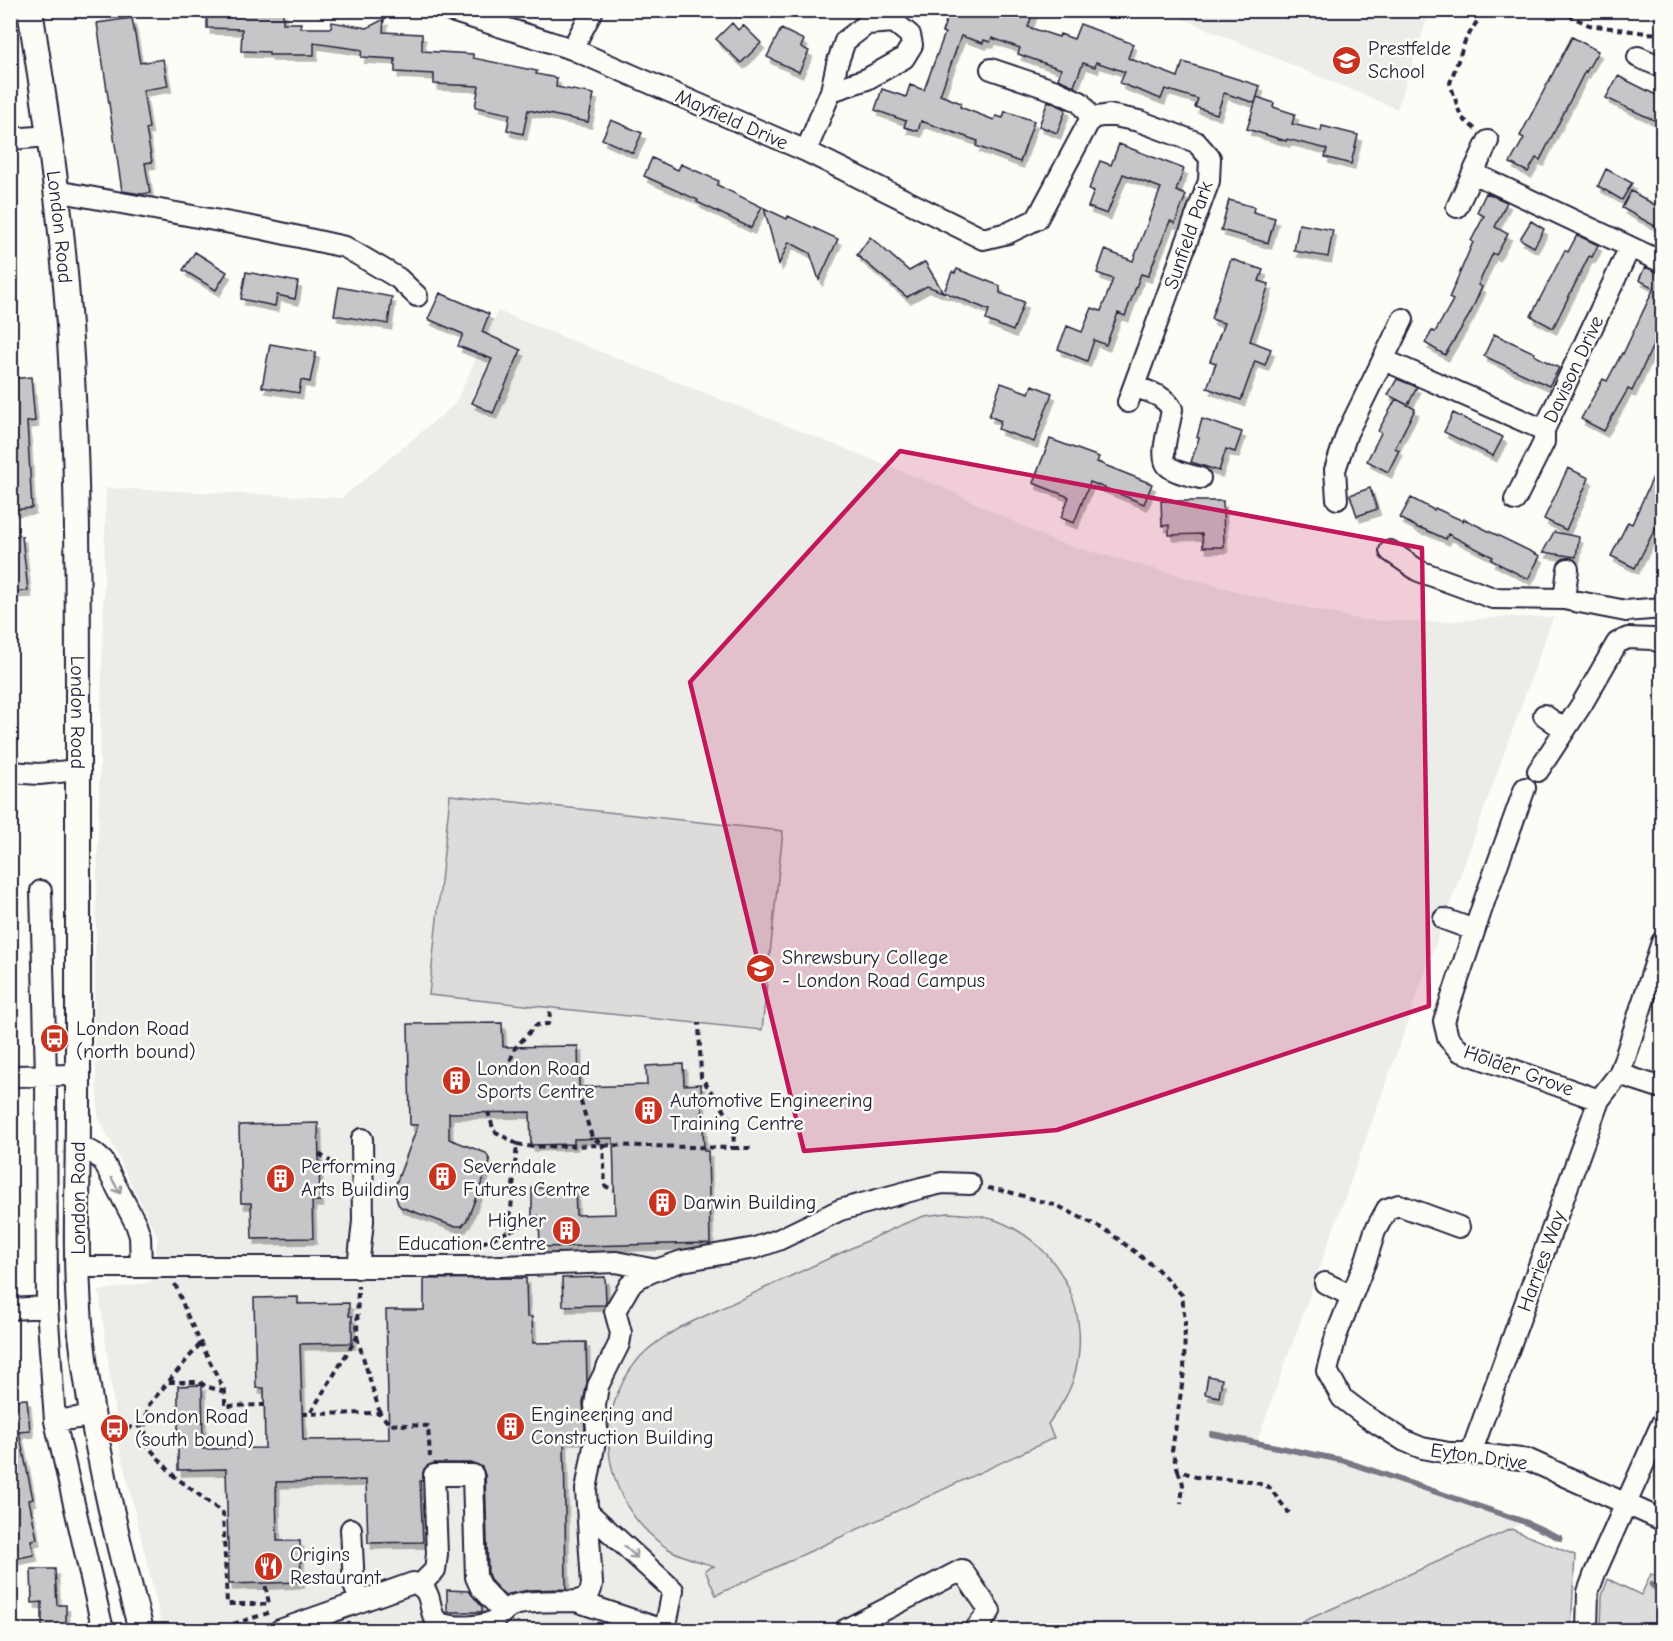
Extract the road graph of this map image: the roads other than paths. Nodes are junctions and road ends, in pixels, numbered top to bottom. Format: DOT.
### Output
graph roads {
  1 [pos="30,10"];
  2 [pos="448,10"];
  3 [pos="593,10"];
  4 [pos="572,49"];
  5 [pos="1638,57"];
  6 [pos="1662,68"];
  7 [pos="991,69"];
  8 [pos="831,91"];
  9 [pos="1090,118"];
  10 [pos="50,136"];
  11 [pos="10,139"];
  12 [pos="1488,141"];
  13 [pos="806,151"];
  14 [pos="1473,173"];
  15 [pos="56,191"];
  16 [pos="1457,207"];
  17 [pos="1630,247"];
  18 [pos="1662,262"];
  19 [pos="417,296"];
  20 [pos="1403,319"];
  21 [pos="1384,360"];
  22 [pos="1544,430"];
  23 [pos="1200,478"];
  24 [pos="1337,499"];
  25 [pos="1515,500"];
  26 [pos="1390,551"];
  27 [pos="1568,569"];
  28 [pos="1564,599"];
  29 [pos="1662,608"];
  30 [pos="1662,643"];
  31 [pos="1544,715"];
  32 [pos="1565,730"];
  33 [pos="78,771"];
  34 [pos="1538,771"];
  35 [pos="10,772"];
  36 [pos="1525,788"];
  37 [pos="41,891"];
  38 [pos="1444,919"];
  39 [pos="1474,930"];
  40 [pos="1662,942"];
  41 [pos="1619,1074"];
  42 [pos="46,1075"];
  43 [pos="77,1075"];
  44 [pos="10,1076"];
  45 [pos="1662,1088"];
  46 [pos="1599,1100"];
  47 [pos="362,1139"];
  48 [pos="77,1146"];
  49 [pos="970,1184"];
  50 [pos="1459,1227"];
  51 [pos="78,1267"];
  52 [pos="141,1267"];
  53 [pos="358,1268"];
  54 [pos="656,1270"];
  55 [pos="1325,1283"];
  56 [pos="1352,1296"];
  57 [pos="47,1307"];
  58 [pos="10,1309"];
  59 [pos="55,1420"];
  60 [pos="1662,1423"];
  61 [pos="93,1424"];
  62 [pos="1471,1453"];
  63 [pos="1625,1504"];
  64 [pos="588,1512"];
  65 [pos="1662,1520"];
  66 [pos="351,1529"];
  67 [pos="420,1585"];
  68 [pos="360,1601"];
  69 [pos="576,1601"];
  70 [pos="503,1611"];
  71 [pos="103,1630"];
  72 [pos="141,1630"];
  73 [pos="280,1630"];
  74 [pos="664,1630"];
  75 [pos="845,1630"];
  76 [pos="975,1630"];
  77 [pos="1587,1630"];
  1 -- 10 [label="main road, London Road"];
  2 -- 4 [label="street, Mayfield Drive"];
  3 -- 4 [label="street"];
  4 -- 13 [label="street, Mayfield Drive"];
  5 -- 6 [label="street"];
  7 -- 9 [label="street"];
  8 -- 13 [label="street"];
  9 -- 13 [label="street, Mayfield Drive"];
  9 -- 23 [label="street, Sunfield Park"];
  10 -- 11 [label="street"];
  10 -- 15 [label="main road, London Road"];
  12 -- 14 [label="street"];
  14 -- 16 [label="street"];
  14 -- 17 [label="street"];
  15 -- 19 [label="street"];
  15 -- 33 [label="main road, London Road"];
  17 -- 18 [label="street"];
  17 -- 22 [label="street, Davison Drive"];
  20 -- 21 [label="street"];
  21 -- 22 [label="street, Davison Drive"];
  21 -- 24 [label="street"];
  22 -- 25 [label="street"];
  26 -- 28 [label="street"];
  27 -- 28 [label="street"];
  28 -- 29 [label="street"];
  30 -- 32 [label="street"];
  31 -- 32 [label="street"];
  32 -- 34 [label="street"];
  33 -- 35 [label="street"];
  33 -- 43 [label="main road, London Road"];
  36 -- 39 [label="street, Holder Grove"];
  37 -- 42 [label="street, London Road"];
  38 -- 39 [label="street"];
  39 -- 46 [label="street, Holder Grove"];
  40 -- 41 [label="street, Harries Way"];
  41 -- 45 [label="street"];
  41 -- 46 [label="street, Harries Way"];
  42 -- 43 [label="street"];
  42 -- 44 [label="street"];
  42 -- 57 [label="street, London Road"];
  43 -- 48 [label="main road, London Road"];
  46 -- 62 [label="street, Harries Way"];
  47 -- 53 [label="street"];
  48 -- 51 [label="main road, London Road"];
  48 -- 52 [label="street, one-way"];
  49 -- 54 [label="street"];
  50 -- 56 [label="street, Eyton Drive"];
  51 -- 52 [label="street"];
  51 -- 61 [label="main road, London Road"];
  52 -- 53 [label="street"];
  53 -- 54 [label="street"];
  54 -- 64 [label="street"];
  55 -- 56 [label="street"];
  56 -- 62 [label="street, Eyton Drive"];
  57 -- 58 [label="street"];
  57 -- 59 [label="street, London Road"];
  59 -- 61 [label="street"];
  59 -- 71 [label="street, London Road"];
  60 -- 63 [label="street"];
  61 -- 72 [label="main road, London Road"];
  62 -- 63 [label="street, Eyton Drive"];
  63 -- 65 [label="street, Eyton Drive"];
  63 -- 77 [label="street"];
  64 -- 69 [label="street"];
  64 -- 74 [label="street, one-way"];
  66 -- 68 [label="street"];
  67 -- 68 [label="street"];
  67 -- 70 [label="street"];
  67 -- 70 [label="street"];
  68 -- 73 [label="street"];
  69 -- 70 [label="street"];
  69 -- 74 [label="street"];
  75 -- 76 [label="street"];
}
